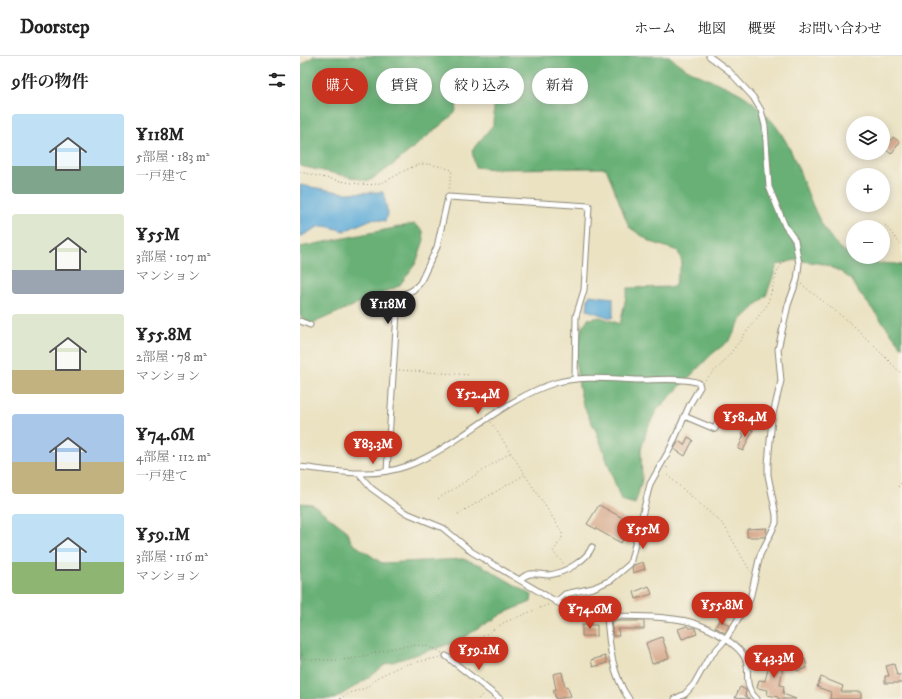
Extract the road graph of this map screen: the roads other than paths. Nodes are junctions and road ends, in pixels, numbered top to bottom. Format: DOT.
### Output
graph roads {
  1 [pos="710,56"];
  2 [pos="300,321"];
  3 [pos="310,325"];
  4 [pos="575,379"];
  5 [pos="684,416"];
  6 [pos="727,418"];
  7 [pos="300,467"];
  8 [pos="387,472"];
  9 [pos="359,474"];
  10 [pos="592,547"];
  11 [pos="520,580"];
  12 [pos="556,602"];
  13 [pos="607,616"];
  14 [pos="726,639"];
  15 [pos="446,656"];
  16 [pos="500,699"];
  17 [pos="629,699"];
  18 [pos="675,699"];
  19 [pos="757,699"];
  1 -- 14 [label="street"];
  2 -- 3 [label="street"];
  4 -- 5 [label="street"];
  4 -- 8 [label="street"];
  4 -- 8 [label="street"];
  5 -- 6 [label="street"];
  5 -- 12 [label="street"];
  7 -- 9 [label="street"];
  8 -- 9 [label="street"];
  9 -- 11 [label="street"];
  10 -- 11 [label="street"];
  11 -- 12 [label="street"];
  12 -- 13 [label="street"];
  13 -- 14 [label="street"];
  13 -- 17 [label="street"];
  14 -- 18 [label="street"];
  14 -- 19 [label="street"];
  15 -- 16 [label="street"];
}
